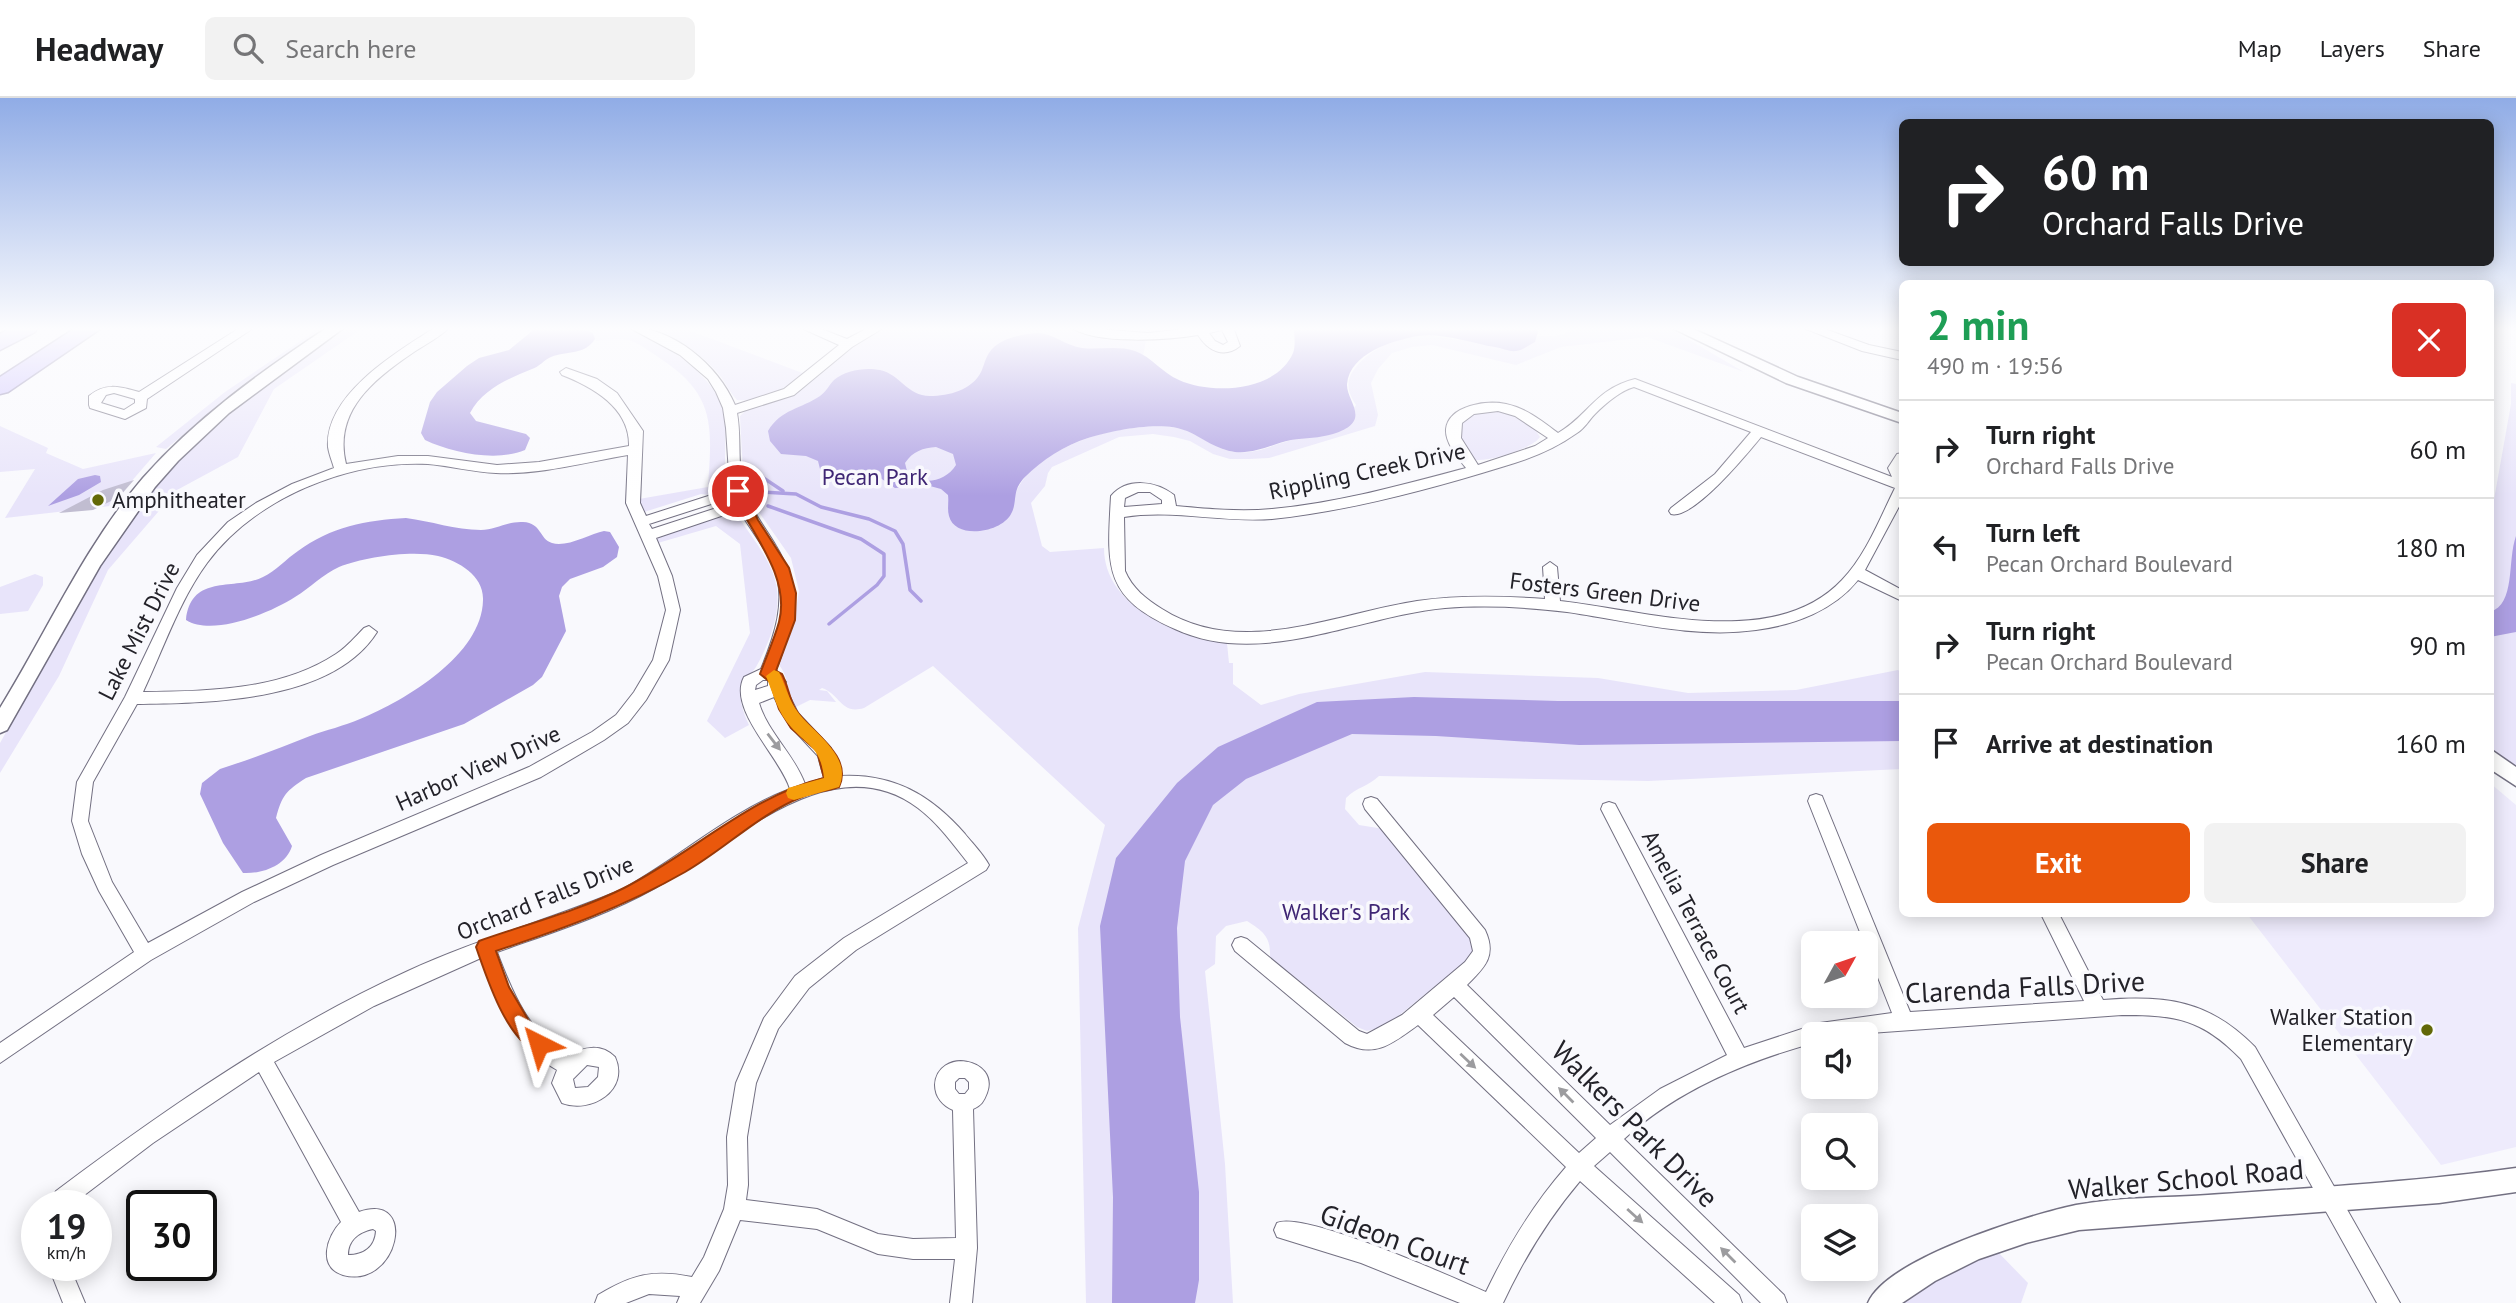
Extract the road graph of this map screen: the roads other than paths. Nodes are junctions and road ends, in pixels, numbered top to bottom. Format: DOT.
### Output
graph roads {
  1 [pos="161,383"];
  2 [pos="260,383"];
  3 [pos="365,383"];
  4 [pos="594,383"];
  5 [pos="717,383"];
  6 [pos="800,383"];
  7 [pos="1634,383"];
  8 [pos="1636,383"];
  9 [pos="1801,383"];
  10 [pos="141,397"];
  11 [pos="731,411"];
  12 [pos="1899,417"];
  13 [pos="1759,431"];
  14 [pos="1558,439"];
  15 [pos="636,449"];
  16 [pos="1899,462"];
  17 [pos="341,470"];
  18 [pos="1475,471"];
  19 [pos="1899,478"];
  20 [pos="1899,485"];
  21 [pos="1899,492"];
  22 [pos="740,497"];
  23 [pos="1170,508"];
  24 [pos="1676,511"];
  25 [pos="1117,513"];
  26 [pos="644,529"];
  27 [pos="1550,567"];
  28 [pos="1856,572"];
  29 [pos="1899,594"];
  30 [pos="1553,606"];
  31 [pos="369,632"];
  32 [pos="772,680"];
  33 [pos="132,698"];
  34 [pos="0,725"];
  35 [pos="2494,760"];
  36 [pos="2516,778"];
  37 [pos="833,782"];
  38 [pos="799,791"];
  39 [pos="1816,802"];
  40 [pos="1371,804"];
  41 [pos="1609,809"];
  42 [pos="2052,917"];
  43 [pos="1241,945"];
  44 [pos="486,947"];
  45 [pos="145,954"];
  46 [pos="1454,984"];
  47 [pos="2098,1009"];
  48 [pos="1419,1014"];
  49 [pos="1905,1021"];
  50 [pos="0,1054"];
  51 [pos="1739,1058"];
  52 [pos="262,1059"];
  53 [pos="569,1067"];
  54 [pos="963,1103"];
  55 [pos="1610,1138"];
  56 [pos="1579,1166"];
  57 [pos="2516,1180"];
  58 [pos="73,1190"];
  59 [pos="2330,1198"];
  60 [pos="734,1209"];
  61 [pos="354,1224"];
  62 [pos="1284,1230"];
  63 [pos="967,1248"];
  64 [pos="65,1281"];
  65 [pos="692,1296"];
  66 [pos="74,1303"];
  67 [pos="606,1303"];
  68 [pos="961,1303"];
  69 [pos="1485,1303"];
  70 [pos="1492,1303"];
  71 [pos="1731,1303"];
  72 [pos="1776,1303"];
  73 [pos="1881,1303"];
  74 [pos="2389,1303"];
  1 -- 10 [label="street"];
  2 -- 34 [label="street"];
  3 -- 17 [label="street"];
  4 -- 15 [label="street, Harbor View Drive"];
  5 -- 11 [label="street"];
  6 -- 11 [label="street"];
  7 -- 14 [label="street, Rippling Creek Drive"];
  8 -- 13 [label="street, Rippling Creek Drive"];
  9 -- 12 [label="street"];
  11 -- 22 [label="street"];
  13 -- 20 [label="street"];
  13 -- 24 [label="street"];
  14 -- 18 [label="street, Rippling Creek Drive"];
  14 -- 18 [label="street"];
  15 -- 17 [label="street, Lake Mist Drive"];
  15 -- 26 [label="street, Harbor View Drive"];
  16 -- 19 [label="street, Fosters Green Drive"];
  17 -- 33 [label="street, Lake Mist Drive"];
  18 -- 23 [label="street, Rippling Creek Drive"];
  21 -- 28 [label="street, Fosters Green Drive"];
  22 -- 26 [label="street"];
  22 -- 32 [label="street"];
  23 -- 25 [label="street, Rippling Creek Drive"];
  23 -- 25 [label="street"];
  25 -- 30 [label="street, Fosters Green Drive"];
  26 -- 45 [label="street, Harbor View Drive"];
  27 -- 30 [label="street"];
  28 -- 29 [label="street"];
  28 -- 30 [label="street, Fosters Green Drive"];
  31 -- 33 [label="street"];
  32 -- 37 [label="street"];
  32 -- 38 [label="street, one-way"];
  33 -- 45 [label="street, Lake Mist Drive"];
  35 -- 36 [label="street"];
  37 -- 38 [label="street, Orchard Falls Drive"];
  37 -- 60 [label="street, Orchard Falls Drive"];
  38 -- 44 [label="street, Orchard Falls Drive"];
  39 -- 49 [label="street"];
  40 -- 46 [label="street"];
  41 -- 51 [label="street, Amelia Terrace Court"];
  42 -- 47 [label="street"];
  43 -- 48 [label="street"];
  44 -- 52 [label="street, Orchard Falls Drive"];
  44 -- 53 [label="street"];
  45 -- 50 [label="street, Harbor View Drive"];
  46 -- 48 [label="street"];
  55 -- 46 [label="street, Walkers Park Drive, one-way"];
  47 -- 49 [label="street, Clarenda Falls Drive"];
  47 -- 59 [label="street, Clarenda Falls Drive"];
  48 -- 56 [label="street, one-way"];
  49 -- 51 [label="street, Clarenda Falls Drive"];
  51 -- 55 [label="street, Clarenda Falls Drive"];
  52 -- 58 [label="street, Orchard Falls Drive"];
  52 -- 61 [label="street"];
  54 -- 63 [label="street"];
  55 -- 56 [label="street, Clarenda Falls Drive"];
  72 -- 55 [label="street, Walkers Park Drive, one-way"];
  56 -- 70 [label="street, Clarenda Falls Drive"];
  56 -- 71 [label="street, one-way"];
  57 -- 59 [label="street, Walker School Road"];
  59 -- 73 [label="street, Walker School Road"];
  59 -- 74 [label="street, Clarenda Falls Drive"];
  60 -- 63 [label="street"];
  60 -- 65 [label="street"];
  62 -- 69 [label="street, Gideon Court"];
  63 -- 68 [label="street"];
  64 -- 66 [label="street"];
  65 -- 67 [label="street"];
}
